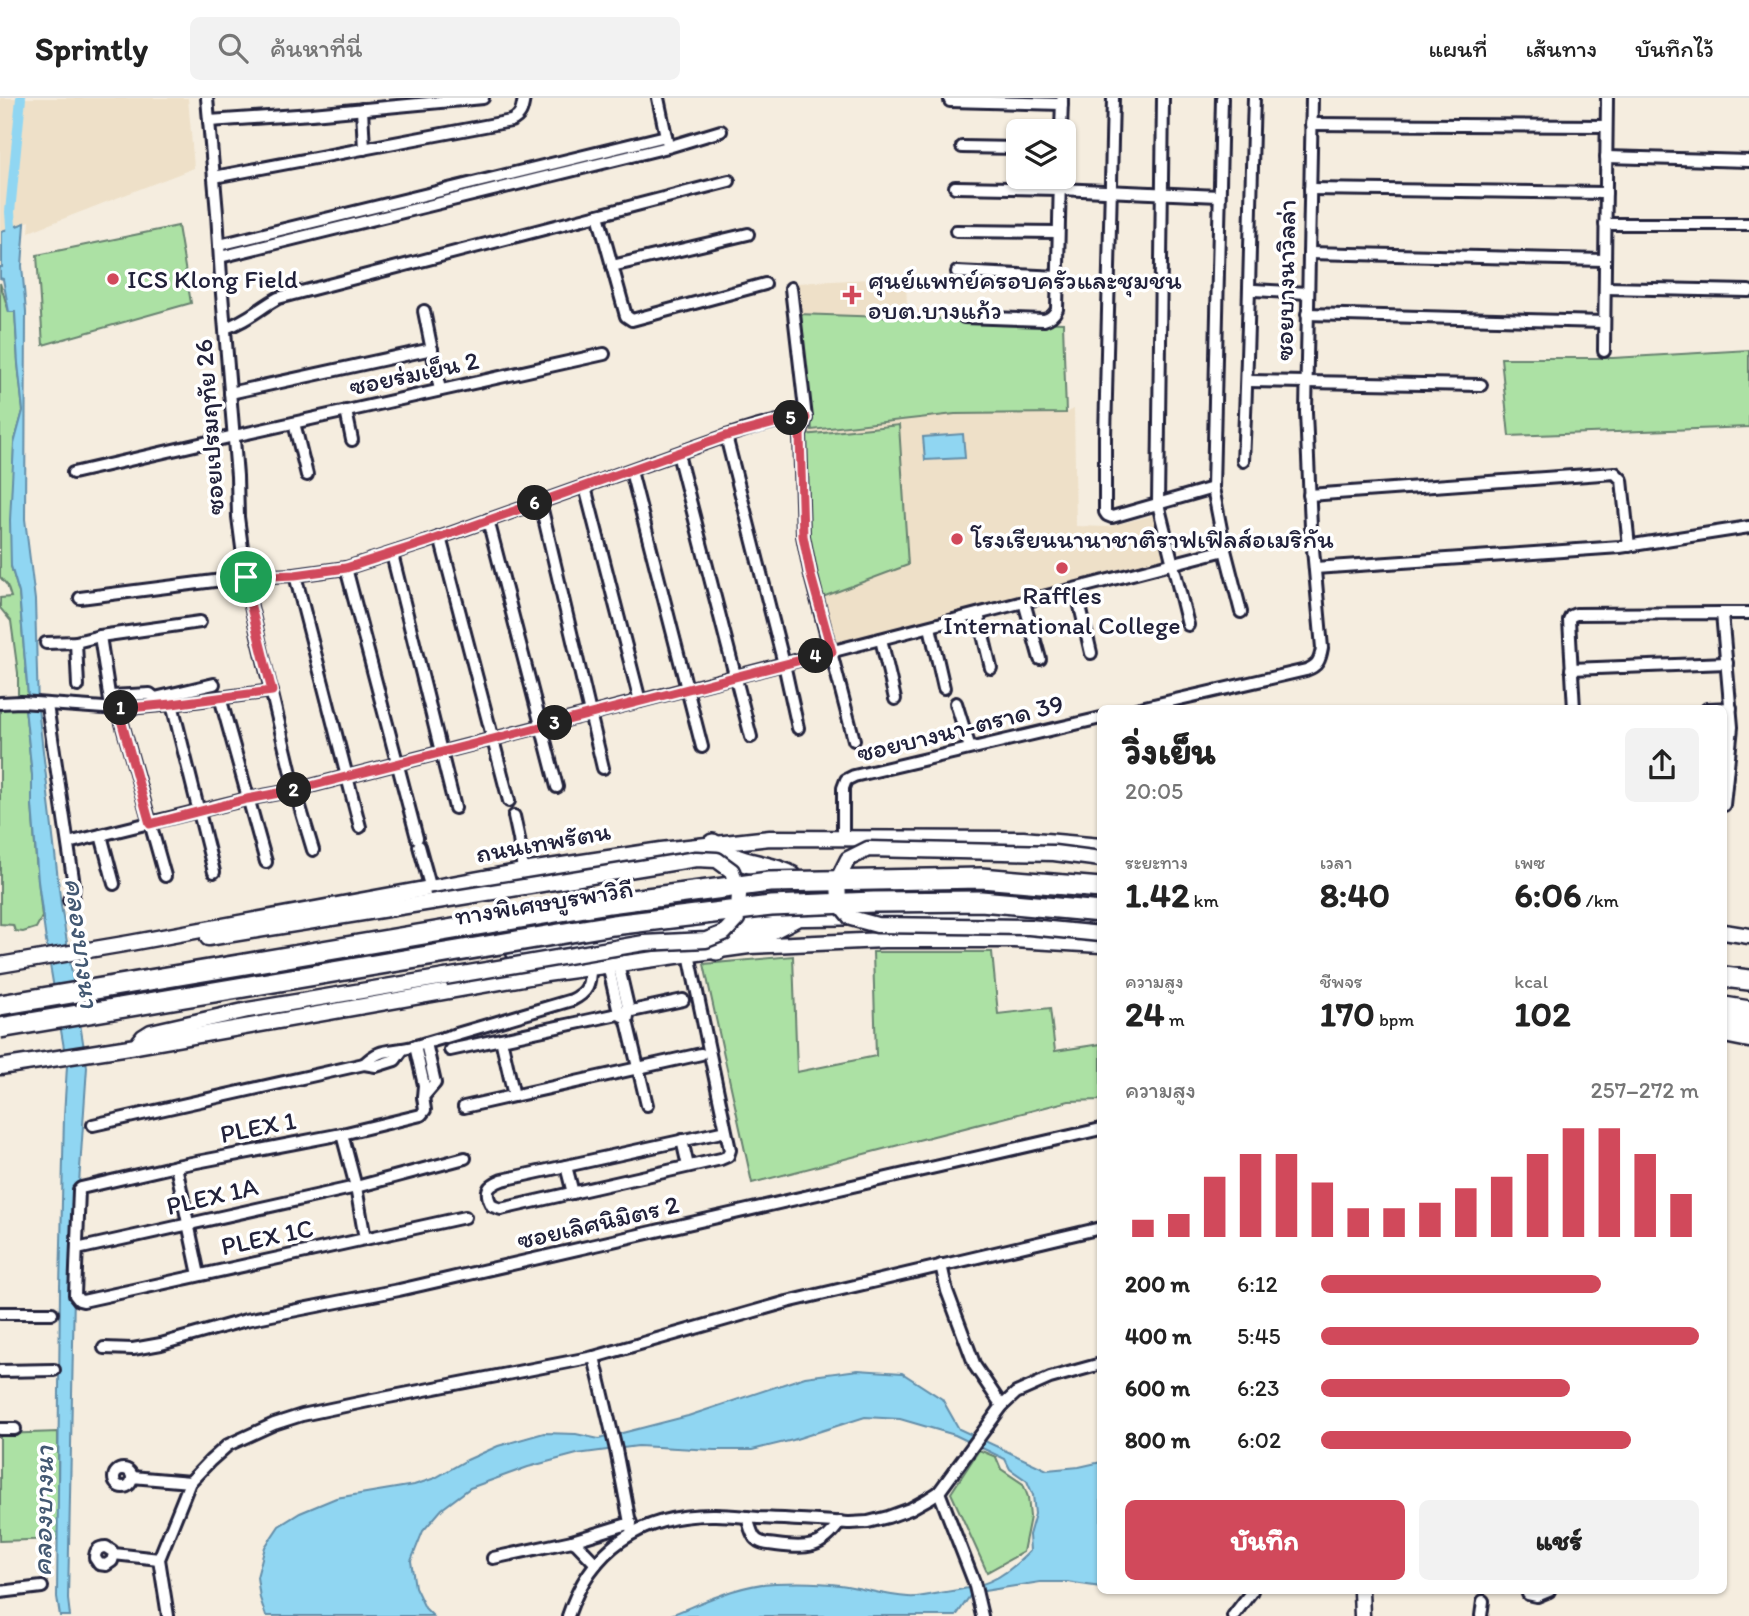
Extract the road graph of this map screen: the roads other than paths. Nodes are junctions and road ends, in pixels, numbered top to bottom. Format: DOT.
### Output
graph roads {
  1 [pos="207,98"];
  2 [pos="483,98"];
  3 [pos="524,98"];
  4 [pos="659,98"];
  5 [pos="1113,98"];
  6 [pos="1163,98"];
  7 [pos="1222,98"];
  8 [pos="1254,98"];
  9 [pos="1312,98"];
  10 [pos="1607,98"];
  11 [pos="950,101"];
  12 [pos="1062,101"];
  13 [pos="362,109"];
  14 [pos="1061,119"];
  15 [pos="209,121"];
  16 [pos="1311,124"];
  17 [pos="1606,126"];
  18 [pos="721,131"];
  19 [pos="667,142"];
  20 [pos="962,147"];
  21 [pos="1006,148"];
  22 [pos="364,149"];
  23 [pos="1606,157"];
  24 [pos="1749,161"];
  25 [pos="214,177"];
  26 [pos="729,181"];
  27 [pos="955,187"];
  28 [pos="1006,188"];
  29 [pos="1059,189"];
  30 [pos="1310,189"];
  31 [pos="1111,191"];
  32 [pos="1606,193"];
  33 [pos="1163,194"];
  34 [pos="1219,196"];
  35 [pos="598,215"];
  36 [pos="1605,224"];
  37 [pos="1749,224"];
  38 [pos="956,231"];
  39 [pos="1058,232"];
  40 [pos="748,234"];
  41 [pos="220,251"];
  42 [pos="1309,253"];
  43 [pos="1605,260"];
  44 [pos="612,266"];
  45 [pos="957,272"];
  46 [pos="1059,277"];
  47 [pos="765,284"];
  48 [pos="791,288"];
  49 [pos="1605,288"];
  50 [pos="1254,290"];
  51 [pos="1749,291"];
  52 [pos="1308,293"];
  53 [pos="424,312"];
  54 [pos="1307,314"];
  55 [pos="964,317"];
  56 [pos="1604,322"];
  57 [pos="225,328"];
  58 [pos="432,349"];
  59 [pos="1604,351"];
  60 [pos="604,354"];
  61 [pos="1247,381"];
  62 [pos="1306,382"];
  63 [pos="1481,385"];
  64 [pos="440,390"];
  65 [pos="230,393"];
  66 [pos="346,411"];
  67 [pos="806,418"];
  68 [pos="294,423"];
  69 [pos="234,436"];
  70 [pos="726,436"];
  71 [pos="352,439"];
  72 [pos="678,454"];
  73 [pos="1243,461"];
  74 [pos="631,471"];
  75 [pos="73,473"];
  76 [pos="307,475"];
  77 [pos="585,486"];
  78 [pos="1213,488"];
  79 [pos="1309,495"];
  80 [pos="540,502"];
  81 [pos="1158,504"];
  82 [pos="488,520"];
  83 [pos="1749,527"];
  84 [pos="440,537"];
  85 [pos="1629,546"];
  86 [pos="1225,550"];
  87 [pos="393,554"];
  88 [pos="1172,564"];
  89 [pos="346,568"];
  90 [pos="1315,568"];
  91 [pos="295,575"];
  92 [pos="246,577"];
  93 [pos="1076,589"];
  94 [pos="80,598"];
  95 [pos="1024,602"];
  96 [pos="1241,612"];
  97 [pos="1722,613"];
  98 [pos="1749,613"];
  99 [pos="978,614"];
  100 [pos="200,622"];
  101 [pos="1188,625"];
  102 [pos="930,627"];
  103 [pos="100,636"];
  104 [pos="881,639"];
  105 [pos="76,642"];
  106 [pos="46,643"];
  107 [pos="832,652"];
  108 [pos="1091,653"];
  109 [pos="1040,659"];
  110 [pos="1727,663"];
  111 [pos="784,664"];
  112 [pos="991,668"];
  113 [pos="1571,669"];
  114 [pos="736,676"];
  115 [pos="214,684"];
  116 [pos="78,686"];
  117 [pos="944,688"];
  118 [pos="688,689"];
  119 [pos="272,691"];
  120 [pos="220,697"];
  121 [pos="895,699"];
  122 [pos="640,701"];
  123 [pos="0,703"];
  124 [pos="956,703"];
  125 [pos="44,704"];
  126 [pos="113,704"];
  127 [pos="172,704"];
  128 [pos="1153,705"];
  129 [pos="1574,705"];
  130 [pos="1727,708"];
  131 [pos="1731,708"];
  132 [pos="590,714"];
  133 [pos="1097,719"];
  134 [pos="542,727"];
  135 [pos="798,728"];
  136 [pos="751,737"];
  137 [pos="492,739"];
  138 [pos="854,740"];
  139 [pos="702,747"];
  140 [pos="970,748"];
  141 [pos="442,751"];
  142 [pos="396,764"];
  143 [pos="603,768"];
  144 [pos="348,776"];
  145 [pos="1727,776"];
  146 [pos="557,788"];
  147 [pos="295,790"];
  148 [pos="247,799"];
  149 [pos="509,801"];
  150 [pos="455,808"];
  151 [pos="200,811"];
  152 [pos="513,816"];
  153 [pos="150,824"];
  154 [pos="360,827"];
  155 [pos="101,835"];
  156 [pos="843,838"];
  157 [pos="68,843"];
  158 [pos="713,844"];
  159 [pos="1097,846"];
  160 [pos="313,850"];
  161 [pos="1097,858"];
  162 [pos="265,862"];
  163 [pos="215,872"];
  164 [pos="523,872"];
  165 [pos="165,876"];
  166 [pos="791,876"];
  167 [pos="1097,881"];
  168 [pos="114,884"];
  169 [pos="1097,888"];
  170 [pos="431,895"];
  171 [pos="69,900"];
  172 [pos="1097,903"];
  173 [pos="1097,912"];
  174 [pos="799,915"];
  175 [pos="1097,922"];
  176 [pos="1727,932"];
  177 [pos="1097,934"];
  178 [pos="1749,936"];
  179 [pos="1097,945"];
  180 [pos="717,950"];
  181 [pos="689,954"];
  182 [pos="613,964"];
  183 [pos="1727,964"];
  184 [pos="0,965"];
  185 [pos="1749,967"];
  186 [pos="590,968"];
  187 [pos="1727,976"];
  188 [pos="1749,980"];
  189 [pos="0,996"];
  190 [pos="683,1000"];
  191 [pos="0,1005"];
  192 [pos="1727,1007"];
  193 [pos="1749,1011"];
  194 [pos="1727,1014"];
  195 [pos="625,1015"];
  196 [pos="0,1019"];
  197 [pos="1749,1019"];
  198 [pos="1727,1023"];
  199 [pos="0,1028"];
  200 [pos="1749,1028"];
  201 [pos="0,1033"];
  202 [pos="1727,1036"];
  203 [pos="501,1039"];
  204 [pos="1749,1040"];
  205 [pos="421,1044"];
  206 [pos="136,1046"];
  207 [pos="450,1050"];
  208 [pos="701,1054"];
  209 [pos="0,1067"];
  210 [pos="639,1068"];
  211 [pos="514,1096"];
  212 [pos="647,1105"];
  213 [pos="464,1107"];
  214 [pos="93,1125"];
  215 [pos="1097,1130"];
  216 [pos="726,1131"];
  217 [pos="342,1134"];
  218 [pos="682,1140"];
  219 [pos="465,1158"];
  220 [pos="176,1166"];
  221 [pos="566,1166"];
  222 [pos="688,1167"];
  223 [pos="356,1187"];
  224 [pos="573,1193"];
  225 [pos="465,1217"];
  226 [pos="188,1225"];
  227 [pos="1097,1228"];
  228 [pos="365,1239"];
  229 [pos="77,1249"];
  230 [pos="941,1265"];
  231 [pos="199,1275"];
  232 [pos="52,1313"];
  233 [pos="0,1314"];
  234 [pos="104,1348"];
  235 [pos="594,1357"];
  236 [pos="1097,1365"];
  237 [pos="54,1370"];
  238 [pos="0,1371"];
  239 [pos="1002,1406"];
  240 [pos="0,1429"];
  241 [pos="15,1429"];
  242 [pos="132,1477"];
  243 [pos="190,1482"];
  244 [pos="939,1492"];
  245 [pos="747,1517"];
  246 [pos="840,1522"];
  247 [pos="631,1528"];
  248 [pos="572,1541"];
  249 [pos="114,1554"];
  250 [pos="493,1558"];
  251 [pos="159,1559"];
  252 [pos="596,1564"];
  253 [pos="42,1587"];
  254 [pos="0,1592"];
  255 [pos="1250,1594"];
  256 [pos="1361,1594"];
  257 [pos="1528,1594"];
  258 [pos="1542,1594"];
  259 [pos="1483,1601"];
  260 [pos="981,1611"];
  261 [pos="168,1616"];
  262 [pos="568,1616"];
  263 [pos="1233,1616"];
  264 [pos="1362,1616"];
  265 [pos="1481,1616"];
  1 -- 15 [label="street, ซอยเปรมฤทัย 26"];
  2 -- 13 [label="street"];
  3 -- 22 [label="street"];
  4 -- 19 [label="street"];
  5 -- 31 [label="street"];
  6 -- 33 [label="street"];
  7 -- 34 [label="street"];
  8 -- 61 [label="street"];
  9 -- 16 [label="street, ซอยบางนาวิลล่า"];
  10 -- 17 [label="street"];
  11 -- 12 [label="street"];
  12 -- 14 [label="street"];
  13 -- 15 [label="street"];
  13 -- 22 [label="street"];
  15 -- 25 [label="street, ซอยเปรมฤทัย 26"];
  16 -- 17 [label="street"];
  16 -- 30 [label="street, ซอยบางนาวิลล่า"];
  17 -- 23 [label="street"];
  18 -- 19 [label="street"];
  19 -- 41 [label="street"];
  20 -- 21 [label="street"];
  22 -- 25 [label="street"];
  23 -- 24 [label="street"];
  23 -- 32 [label="street"];
  25 -- 41 [label="street, ซอยเปรมฤทัย 26"];
  26 -- 35 [label="street"];
  27 -- 28 [label="street"];
  29 -- 31 [label="street"];
  29 -- 39 [label="street"];
  30 -- 32 [label="street"];
  30 -- 42 [label="street, ซอยบางนาวิลล่า"];
  31 -- 33 [label="street"];
  31 -- 81 [label="street"];
  32 -- 36 [label="street"];
  33 -- 34 [label="street"];
  33 -- 81 [label="street"];
  34 -- 78 [label="street"];
  35 -- 44 [label="street"];
  35 -- 57 [label="street"];
  36 -- 37 [label="street"];
  36 -- 43 [label="street"];
  38 -- 39 [label="street"];
  39 -- 46 [label="street"];
  40 -- 44 [label="street"];
  41 -- 57 [label="street, ซอยเปรมฤทัย 26"];
  42 -- 43 [label="street"];
  42 -- 52 [label="street, ซอยบางนาวิลล่า"];
  43 -- 49 [label="street"];
  44 -- 47 [label="street"];
  45 -- 46 [label="street"];
  46 -- 55 [label="street"];
  48 -- 67 [label="street"];
  49 -- 51 [label="street"];
  49 -- 56 [label="street"];
  50 -- 52 [label="street"];
  52 -- 54 [label="street, ซอยบางนาวิลล่า"];
  53 -- 58 [label="street"];
  54 -- 56 [label="street"];
  54 -- 62 [label="street, ซอยบางนาวิลล่า"];
  56 -- 59 [label="street"];
  57 -- 65 [label="street, ซอยเปรมฤทัย 26"];
  58 -- 64 [label="street"];
  58 -- 65 [label="street"];
  60 -- 64 [label="street, ซอยร่มเย็น 2"];
  61 -- 62 [label="street"];
  61 -- 73 [label="street"];
  62 -- 63 [label="street"];
  62 -- 79 [label="street, ซอยบางนาวิลล่า"];
  64 -- 66 [label="street, ซอยร่มเย็น 2"];
  65 -- 69 [label="street, ซอยเปรมฤทัย 26"];
  66 -- 68 [label="street, ซอยร่มเย็น 2"];
  66 -- 71 [label="street"];
  67 -- 70 [label="street"];
  67 -- 107 [label="street"];
  68 -- 69 [label="street, ซอยร่มเย็น 2"];
  68 -- 76 [label="street"];
  69 -- 75 [label="street, ซอยร่มเย็น 2"];
  69 -- 92 [label="street, ซอยเปรมฤทัย 26"];
  70 -- 72 [label="street"];
  70 -- 111 [label="street"];
  72 -- 74 [label="street"];
  72 -- 114 [label="street"];
  74 -- 77 [label="street"];
  74 -- 118 [label="street"];
  77 -- 80 [label="street"];
  77 -- 122 [label="street"];
  78 -- 81 [label="street"];
  78 -- 86 [label="street"];
  79 -- 85 [label="street"];
  79 -- 90 [label="street"];
  80 -- 82 [label="street"];
  80 -- 132 [label="street"];
  81 -- 88 [label="street"];
  82 -- 84 [label="street"];
  82 -- 134 [label="street"];
  83 -- 85 [label="street"];
  84 -- 87 [label="street"];
  84 -- 137 [label="street"];
  85 -- 90 [label="street"];
  86 -- 88 [label="street"];
  86 -- 96 [label="street"];
  87 -- 89 [label="street"];
  87 -- 141 [label="street"];
  88 -- 93 [label="street"];
  88 -- 101 [label="street"];
  89 -- 91 [label="street"];
  89 -- 142 [label="street"];
  90 -- 128 [label="street"];
  91 -- 92 [label="street"];
  91 -- 144 [label="street"];
  92 -- 94 [label="street"];
  92 -- 119 [label="street, ซอยเปรมฤทัย 26"];
  93 -- 95 [label="street"];
  93 -- 108 [label="street"];
  95 -- 99 [label="street"];
  95 -- 109 [label="street"];
  97 -- 98 [label="street"];
  97 -- 110 [label="street"];
  97 -- 113 [label="street"];
  99 -- 102 [label="street"];
  99 -- 112 [label="street"];
  100 -- 103 [label="street"];
  102 -- 104 [label="street"];
  102 -- 117 [label="street"];
  103 -- 105 [label="street"];
  103 -- 126 [label="street"];
  104 -- 107 [label="street"];
  104 -- 121 [label="street"];
  105 -- 106 [label="street"];
  105 -- 116 [label="street"];
  107 -- 111 [label="street"];
  107 -- 138 [label="street"];
  110 -- 113 [label="street"];
  110 -- 131 [label="street"];
  111 -- 114 [label="street"];
  111 -- 135 [label="street"];
  113 -- 129 [label="street"];
  114 -- 118 [label="street"];
  114 -- 136 [label="street"];
  115 -- 126 [label="street"];
  118 -- 122 [label="street"];
  118 -- 139 [label="street"];
  119 -- 120 [label="street"];
  119 -- 147 [label="street, ซอยเปรมฤทัย 26"];
  120 -- 127 [label="street"];
  120 -- 148 [label="street"];
  122 -- 132 [label="street"];
  123 -- 125 [label="street"];
  124 -- 140 [label="street"];
  125 -- 126 [label="street"];
  125 -- 157 [label="street"];
  126 -- 127 [label="street"];
  126 -- 153 [label="street"];
  127 -- 151 [label="street"];
  130 -- 131 [label="street"];
  131 -- 145 [label="street"];
  132 -- 134 [label="street"];
  132 -- 143 [label="street"];
  133 -- 140 [label="street, ซอยบางนา-ตราด 39"];
  134 -- 137 [label="street"];
  134 -- 146 [label="street"];
  137 -- 141 [label="street"];
  137 -- 149 [label="street"];
  140 -- 156 [label="street, ซอยบางนา-ตราด 39"];
  141 -- 142 [label="street"];
  141 -- 150 [label="street"];
  142 -- 144 [label="street"];
  142 -- 170 [label="street"];
  144 -- 147 [label="street"];
  144 -- 154 [label="street"];
  147 -- 148 [label="street"];
  147 -- 160 [label="street, ซอยเปรมฤทัย 26"];
  148 -- 151 [label="street"];
  148 -- 162 [label="street"];
  151 -- 153 [label="street"];
  151 -- 163 [label="street"];
  152 -- 164 [label="street"];
  153 -- 155 [label="street"];
  153 -- 165 [label="street"];
  155 -- 157 [label="street"];
  155 -- 168 [label="street"];
  156 -- 158 [label="main road, ถนนเทพรัตน"];
  156 -- 159 [label="main road, ถนนเทพรัตน"];
  157 -- 171 [label="street"];
  158 -- 164 [label="main road, ถนนเทพรัตน"];
  158 -- 166 [label="highway"];
  161 -- 177 [label="main road, bridge"];
  164 -- 170 [label="main road, ถนนเทพรัตน"];
  166 -- 167 [label="highway"];
  166 -- 189 [label="highway"];
  169 -- 191 [label="highway, ทางพิเศษบูรพาวิถี, bridge"];
  170 -- 184 [label="main road"];
  170 -- 206 [label="main road, bridge"];
  172 -- 196 [label="highway, ทางพิเศษบูรพาวิถี, bridge"];
  173 -- 199 [label="highway, bridge"];
  174 -- 175 [label="highway"];
  174 -- 180 [label="highway"];
  174 -- 201 [label="highway"];
  176 -- 178 [label="main road"];
  179 -- 180 [label="main road"];
  180 -- 181 [label="main road"];
  181 -- 182 [label="main road"];
  181 -- 216 [label="street"];
  182 -- 186 [label="main road"];
  182 -- 195 [label="street"];
  183 -- 185 [label="highway"];
  186 -- 205 [label="street"];
  186 -- 206 [label="main road"];
  187 -- 188 [label="highway"];
  190 -- 195 [label="street"];
  192 -- 193 [label="highway"];
  194 -- 197 [label="highway"];
  195 -- 203 [label="street"];
  195 -- 210 [label="street"];
  198 -- 200 [label="highway"];
  202 -- 204 [label="main road"];
  203 -- 207 [label="street"];
  203 -- 211 [label="street"];
  205 -- 214 [label="street"];
  205 -- 217 [label="street, PLEX 1"];
  206 -- 209 [label="main road"];
  208 -- 210 [label="street"];
  210 -- 211 [label="street"];
  210 -- 212 [label="street"];
  211 -- 213 [label="street"];
  215 -- 234 [label="street, ซอยเลิศนิมิตร 2"];
  216 -- 218 [label="street"];
  216 -- 222 [label="street"];
  217 -- 220 [label="street, PLEX 1"];
  217 -- 223 [label="street"];
  218 -- 221 [label="street"];
  218 -- 222 [label="street"];
  219 -- 223 [label="street, PLEX 1A"];
  220 -- 226 [label="street"];
  220 -- 229 [label="street, PLEX 1"];
  221 -- 224 [label="street"];
  221 -- 224 [label="street"];
  222 -- 224 [label="street"];
  223 -- 226 [label="street, PLEX 1A"];
  223 -- 228 [label="street"];
  225 -- 228 [label="street, PLEX 1C"];
  226 -- 229 [label="street, PLEX 1A"];
  226 -- 231 [label="street"];
  227 -- 230 [label="street"];
  228 -- 231 [label="street, PLEX 1C"];
  229 -- 231 [label="street, PLEX 1C"];
  230 -- 235 [label="street"];
  230 -- 239 [label="street"];
  232 -- 233 [label="street"];
  235 -- 243 [label="street"];
  235 -- 247 [label="street"];
  236 -- 239 [label="street"];
  237 -- 238 [label="street"];
  239 -- 244 [label="street"];
  240 -- 241 [label="street"];
  242 -- 243 [label="street"];
  243 -- 251 [label="street"];
  244 -- 246 [label="street"];
  244 -- 260 [label="street"];
  245 -- 246 [label="street"];
  245 -- 246 [label="street"];
  245 -- 247 [label="street"];
  247 -- 248 [label="street"];
  247 -- 252 [label="street"];
  248 -- 250 [label="street"];
  248 -- 252 [label="street"];
  249 -- 251 [label="street"];
  251 -- 261 [label="street"];
  252 -- 262 [label="street"];
  253 -- 254 [label="street"];
  255 -- 263 [label="street"];
  256 -- 264 [label="main road"];
  257 -- 258 [label="street"];
  259 -- 265 [label="street"];
}
